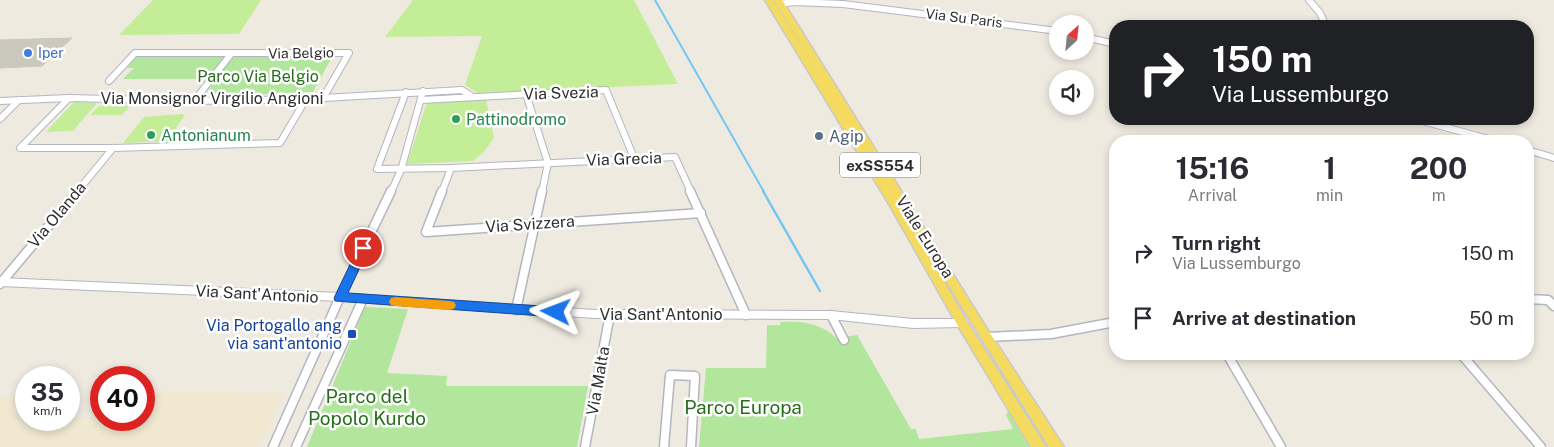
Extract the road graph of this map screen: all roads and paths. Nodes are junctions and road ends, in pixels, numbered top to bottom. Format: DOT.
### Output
graph roads {
  1 [pos="1309,0"];
  2 [pos="776,1"];
  3 [pos="1323,20"];
  4 [pos="1049,30"];
  5 [pos="1094,39"];
  6 [pos="1109,43"];
  7 [pos="232,54"];
  8 [pos="109,80"];
  9 [pos="423,91"];
  10 [pos="406,92"];
  11 [pos="526,94"];
  12 [pos="473,97"];
  13 [pos="70,98"];
  14 [pos="323,98"];
  15 [pos="306,99"];
  16 [pos="19,100"];
  17 [pos="421,100"];
  18 [pos="0,101"];
  19 [pos="194,101"];
  20 [pos="0,118"];
  21 [pos="1438,125"];
  22 [pos="1474,135"];
  23 [pos="113,148"];
  24 [pos="1534,152"];
  25 [pos="634,158"];
  26 [pos="1554,158"];
  27 [pos="548,163"];
  28 [pos="451,168"];
  29 [pos="401,170"];
  30 [pos="701,213"];
  31 [pos="534,223"];
  32 [pos="1,282"];
  33 [pos="340,298"];
  34 [pos="363,299"];
  35 [pos="1534,300"];
  36 [pos="1551,303"];
  37 [pos="516,310"];
  38 [pos="610,314"];
  39 [pos="746,314"];
  40 [pos="831,315"];
  41 [pos="962,323"];
  42 [pos="1109,323"];
  43 [pos="987,337"];
  44 [pos="844,340"];
  45 [pos="1230,360"];
  46 [pos="1465,360"];
  47 [pos="273,447"];
  48 [pos="296,447"];
  49 [pos="585,447"];
  50 [pos="664,447"];
  51 [pos="691,447"];
  52 [pos="1039,447"];
  53 [pos="1057,447"];
  54 [pos="1281,447"];
  55 [pos="1541,447"];
  1 -- 3 [label="street"];
  2 -- 4 [label="street, Via Su Paris"];
  2 -- 41 [label="main road, Viale Europa / exSS554"];
  2 -- 43 [label="main road, Viale Europa / exSS554"];
  5 -- 6 [label="street"];
  7 -- 8 [label="street, Via Belgio"];
  7 -- 14 [label="street, Via Belgio"];
  7 -- 19 [label="street"];
  9 -- 10 [label="street, Via Monsignor Virgilio Angioni"];
  9 -- 12 [label="street, Via Svezia"];
  9 -- 17 [label="street"];
  10 -- 14 [label="street, Via Monsignor Virgilio Angioni"];
  10 -- 29 [label="street, Via Grecia"];
  11 -- 12 [label="street, Via Svezia"];
  11 -- 25 [label="street, Via Svezia"];
  11 -- 27 [label="street"];
  12 -- 17 [label="street, Via Svezia"];
  13 -- 16 [label="street, Via Monsignor Virgilio Angioni"];
  13 -- 19 [label="street, Via Monsignor Virgilio Angioni"];
  13 -- 23 [label="street"];
  14 -- 15 [label="street, Via Monsignor Virgilio Angioni"];
  15 -- 19 [label="street, Via Monsignor Virgilio Angioni"];
  15 -- 23 [label="street"];
  16 -- 18 [label="street, Via Monsignor Virgilio Angioni"];
  16 -- 20 [label="street"];
  17 -- 29 [label="street"];
  21 -- 22 [label="street"];
  23 -- 32 [label="street, Via Olanda"];
  24 -- 26 [label="street"];
  25 -- 27 [label="street, Via Grecia"];
  25 -- 30 [label="street, Via Grecia"];
  27 -- 28 [label="street, Via Grecia"];
  27 -- 31 [label="street"];
  28 -- 29 [label="street, Via Grecia"];
  28 -- 31 [label="street, Via Svizzera"];
  29 -- 33 [label="street"];
  30 -- 31 [label="street, Via Svizzera"];
  30 -- 39 [label="street, Via Grecia"];
  31 -- 37 [label="street"];
  32 -- 33 [label="street, Via Sant'Antonio"];
  33 -- 34 [label="street, Via Sant'Antonio"];
  33 -- 47 [label="street"];
  34 -- 37 [label="street, Via Sant'Antonio"];
  34 -- 48 [label="street"];
  35 -- 36 [label="street"];
  37 -- 38 [label="street, Via Sant'Antonio"];
  38 -- 39 [label="street, Via Sant'Antonio"];
  38 -- 49 [label="street, Via Malta"];
  39 -- 40 [label="street, Via Sant'Antonio"];
  40 -- 41 [label="street, Via Sant'Antonio"];
  40 -- 44 [label="street"];
  41 -- 52 [label="main road, Viale Europa / exSS554"];
  42 -- 43 [label="street"];
  43 -- 53 [label="main road, Viale Europa / exSS554"];
  45 -- 54 [label="street"];
  46 -- 55 [label="street"];
  50 -- 51 [label="street"];
}
